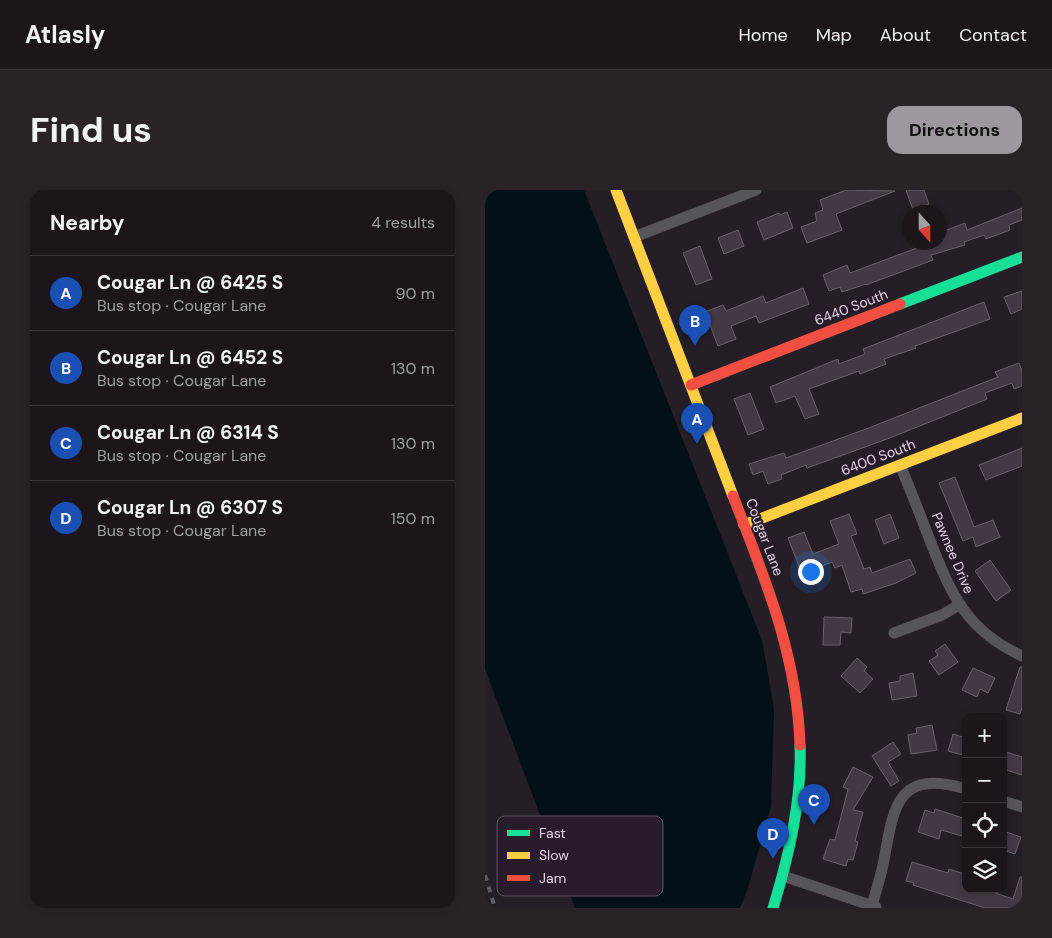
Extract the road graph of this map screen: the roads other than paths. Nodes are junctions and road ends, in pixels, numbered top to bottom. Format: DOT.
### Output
graph roads {
  1 [pos="616,190"];
  2 [pos="756,190"];
  3 [pos="634,237"];
  4 [pos="1022,257"];
  5 [pos="691,385"];
  6 [pos="1022,418"];
  7 [pos="900,465"];
  8 [pos="744,525"];
  9 [pos="959,605"];
  10 [pos="895,633"];
  11 [pos="1022,656"];
  12 [pos="962,788"];
  13 [pos="1007,802"];
  14 [pos="1022,807"];
  15 [pos="783,876"];
  16 [pos="873,907"];
  17 [pos="773,908"];
  1 -- 3 [label="main road, Cougar Lane"];
  2 -- 3 [label="street"];
  3 -- 5 [label="main road, Cougar Lane"];
  4 -- 5 [label="main road, 6440 South"];
  5 -- 8 [label="main road, Cougar Lane"];
  6 -- 7 [label="main road, 6400 South"];
  7 -- 8 [label="main road, 6400 South"];
  7 -- 9 [label="street, Pawnee Drive"];
  8 -- 15 [label="main road, Cougar Lane"];
  9 -- 10 [label="street"];
  9 -- 11 [label="street, Pawnee Drive"];
  12 -- 16 [label="street"];
  13 -- 14 [label="street"];
  15 -- 16 [label="street"];
  15 -- 17 [label="main road, Cougar Lane"];
}
